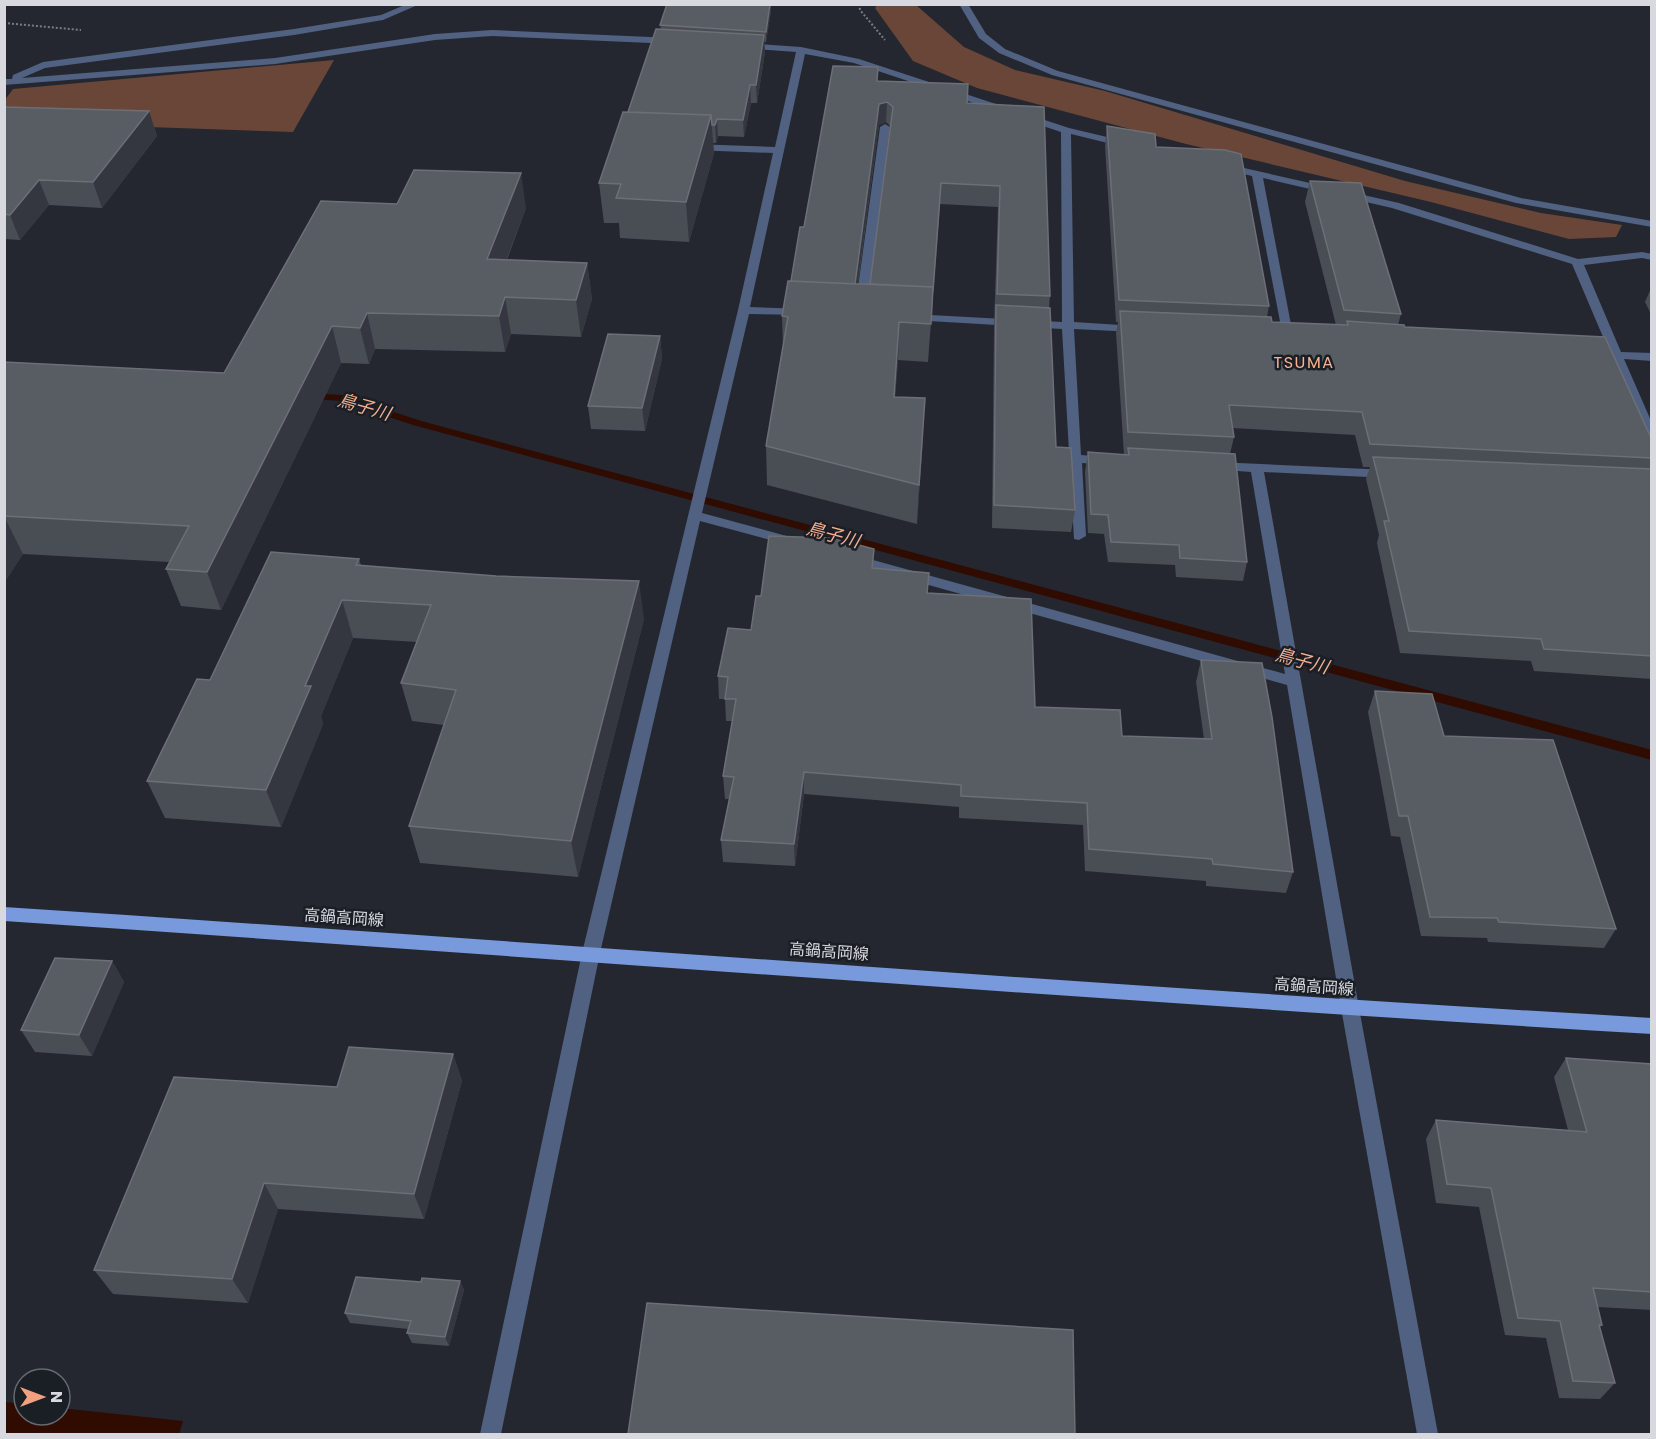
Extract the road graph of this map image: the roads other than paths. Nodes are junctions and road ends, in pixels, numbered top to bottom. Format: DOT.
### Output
graph roads {
  1 [pos="416,4"];
  2 [pos="963,4"];
  3 [pos="685,41"];
  4 [pos="731,45"];
  5 [pos="801,50"];
  6 [pos="885,127"];
  7 [pos="1066,130"];
  8 [pos="1134,146"];
  9 [pos="684,147"];
  10 [pos="779,150"];
  11 [pos="1212,164"];
  12 [pos="1257,174"];
  13 [pos="1652,224"];
  14 [pos="1652,257"];
  15 [pos="1576,262"];
  16 [pos="744,310"];
  17 [pos="814,312"];
  18 [pos="861,314"];
  19 [pos="895,316"];
  20 [pos="1068,326"];
  21 [pos="1149,330"];
  22 [pos="1287,335"];
  23 [pos="1594,354"];
  24 [pos="1617,355"];
  25 [pos="1652,357"];
  26 [pos="1652,439"];
  27 [pos="1075,459"];
  28 [pos="1121,461"];
  29 [pos="1200,465"];
  30 [pos="1257,468"];
  31 [pos="1401,474"];
  32 [pos="694,515"];
  33 [pos="1079,536"];
  34 [pos="798,544"];
  35 [pos="844,557"];
  36 [pos="1294,682"];
  37 [pos="4,914"];
  38 [pos="591,953"];
  39 [pos="1350,1008"];
  40 [pos="1652,1026"];
  41 [pos="490,1434"];
  42 [pos="1428,1434"];
  1 -- 3 [label="street"];
  2 -- 13 [label="street"];
  4 -- 5 [label="street"];
  5 -- 7 [label="street"];
  5 -- 10 [label="street"];
  6 -- 18 [label="street"];
  7 -- 8 [label="street"];
  7 -- 20 [label="street"];
  9 -- 10 [label="street"];
  10 -- 16 [label="street"];
  11 -- 12 [label="street"];
  12 -- 15 [label="street"];
  12 -- 22 [label="street"];
  14 -- 15 [label="street"];
  15 -- 24 [label="street"];
  16 -- 17 [label="street"];
  16 -- 32 [label="street"];
  19 -- 20 [label="street"];
  20 -- 21 [label="street"];
  20 -- 27 [label="street"];
  23 -- 24 [label="street"];
  24 -- 25 [label="street"];
  24 -- 26 [label="street"];
  27 -- 28 [label="street"];
  27 -- 33 [label="street"];
  29 -- 30 [label="street"];
  30 -- 31 [label="street"];
  30 -- 36 [label="street"];
  32 -- 34 [label="street"];
  32 -- 38 [label="street"];
  35 -- 36 [label="street"];
  36 -- 39 [label="street"];
  37 -- 38 [label="main road, 高鍋高岡線"];
  38 -- 39 [label="main road, 高鍋高岡線"];
  38 -- 41 [label="street"];
  39 -- 40 [label="main road, 高鍋高岡線"];
  39 -- 42 [label="street"];
}
